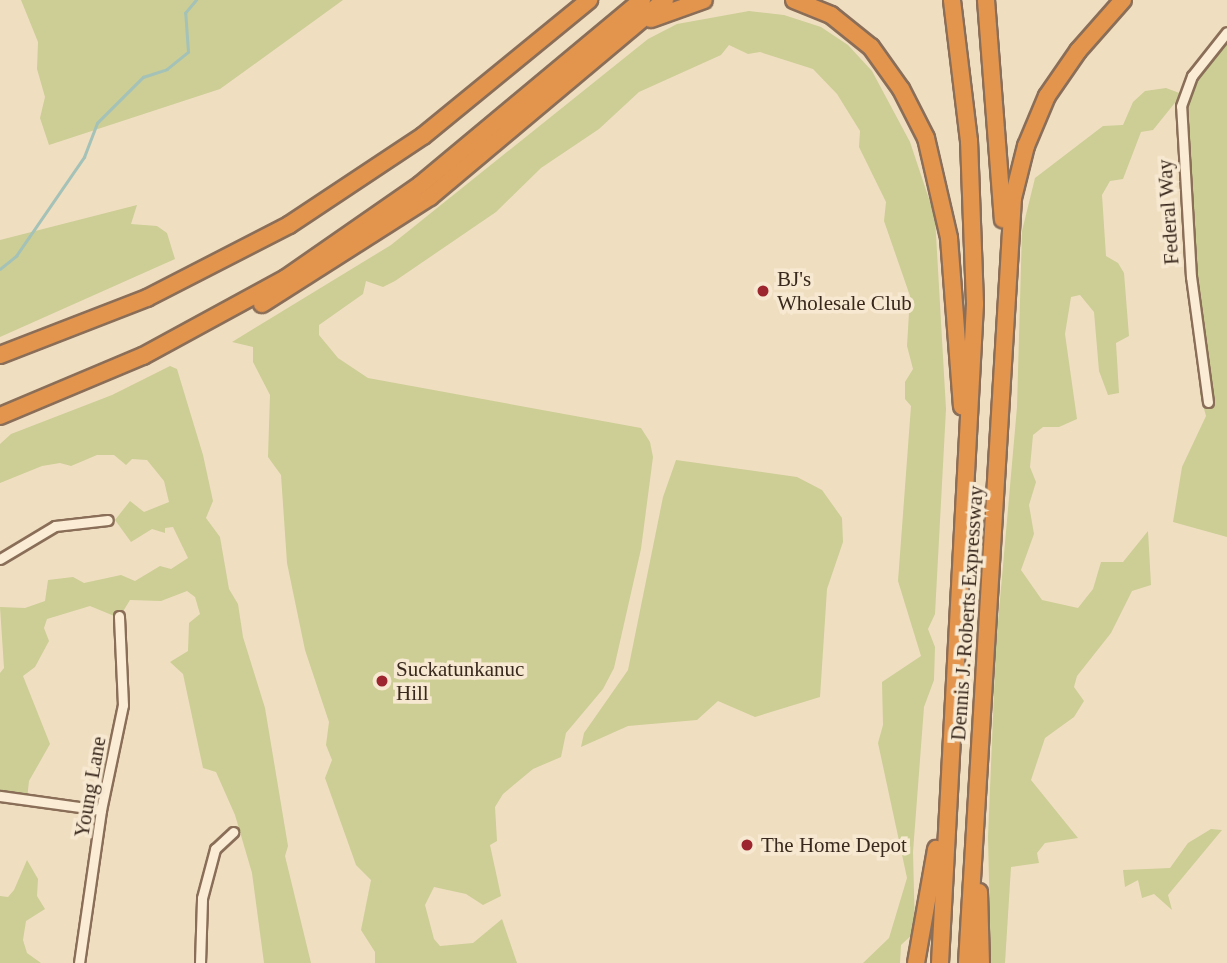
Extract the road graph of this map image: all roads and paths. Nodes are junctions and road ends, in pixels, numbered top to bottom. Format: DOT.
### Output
graph roads {
  1 [pos="589,0"];
  2 [pos="642,0"];
  3 [pos="665,0"];
  4 [pos="704,0"];
  5 [pos="794,0"];
  6 [pos="951,0"];
  7 [pos="986,0"];
  8 [pos="1123,0"];
  9 [pos="1227,32"];
  10 [pos="604,54"];
  11 [pos="1009,266"];
  12 [pos="0,355"];
  13 [pos="119,367"];
  14 [pos="1208,402"];
  15 [pos="0,416"];
  16 [pos="965,508"];
  17 [pos="108,520"];
  18 [pos="0,559"];
  19 [pos="119,616"];
  20 [pos="981,726"];
  21 [pos="948,767"];
  22 [pos="0,796"];
  23 [pos="101,810"];
  24 [pos="233,832"];
  25 [pos="79,963"];
  26 [pos="200,963"];
  27 [pos="916,963"];
  28 [pos="940,963"];
  29 [pos="967,963"];
  30 [pos="981,963"];
  1 -- 12 [label="highway"];
  2 -- 13 [label="highway"];
  3 -- 10 [label="highway"];
  4 -- 10 [label="highway"];
  5 -- 16 [label="highway"];
  6 -- 16 [label="highway"];
  7 -- 11 [label="highway"];
  8 -- 11 [label="highway"];
  9 -- 14 [label="street, Federal Way"];
  10 -- 13 [label="highway"];
  11 -- 20 [label="highway, Dennis J. Roberts Expressway"];
  13 -- 15 [label="highway"];
  16 -- 21 [label="highway, Dennis J. Roberts Expressway"];
  17 -- 18 [label="street"];
  19 -- 23 [label="street, Young Lane"];
  20 -- 29 [label="highway, Dennis J. Roberts Expressway"];
  20 -- 30 [label="highway"];
  21 -- 27 [label="highway"];
  21 -- 28 [label="highway, Dennis J. Roberts Expressway"];
  22 -- 23 [label="street"];
  23 -- 25 [label="street, Young Lane"];
  24 -- 26 [label="street"];
}
